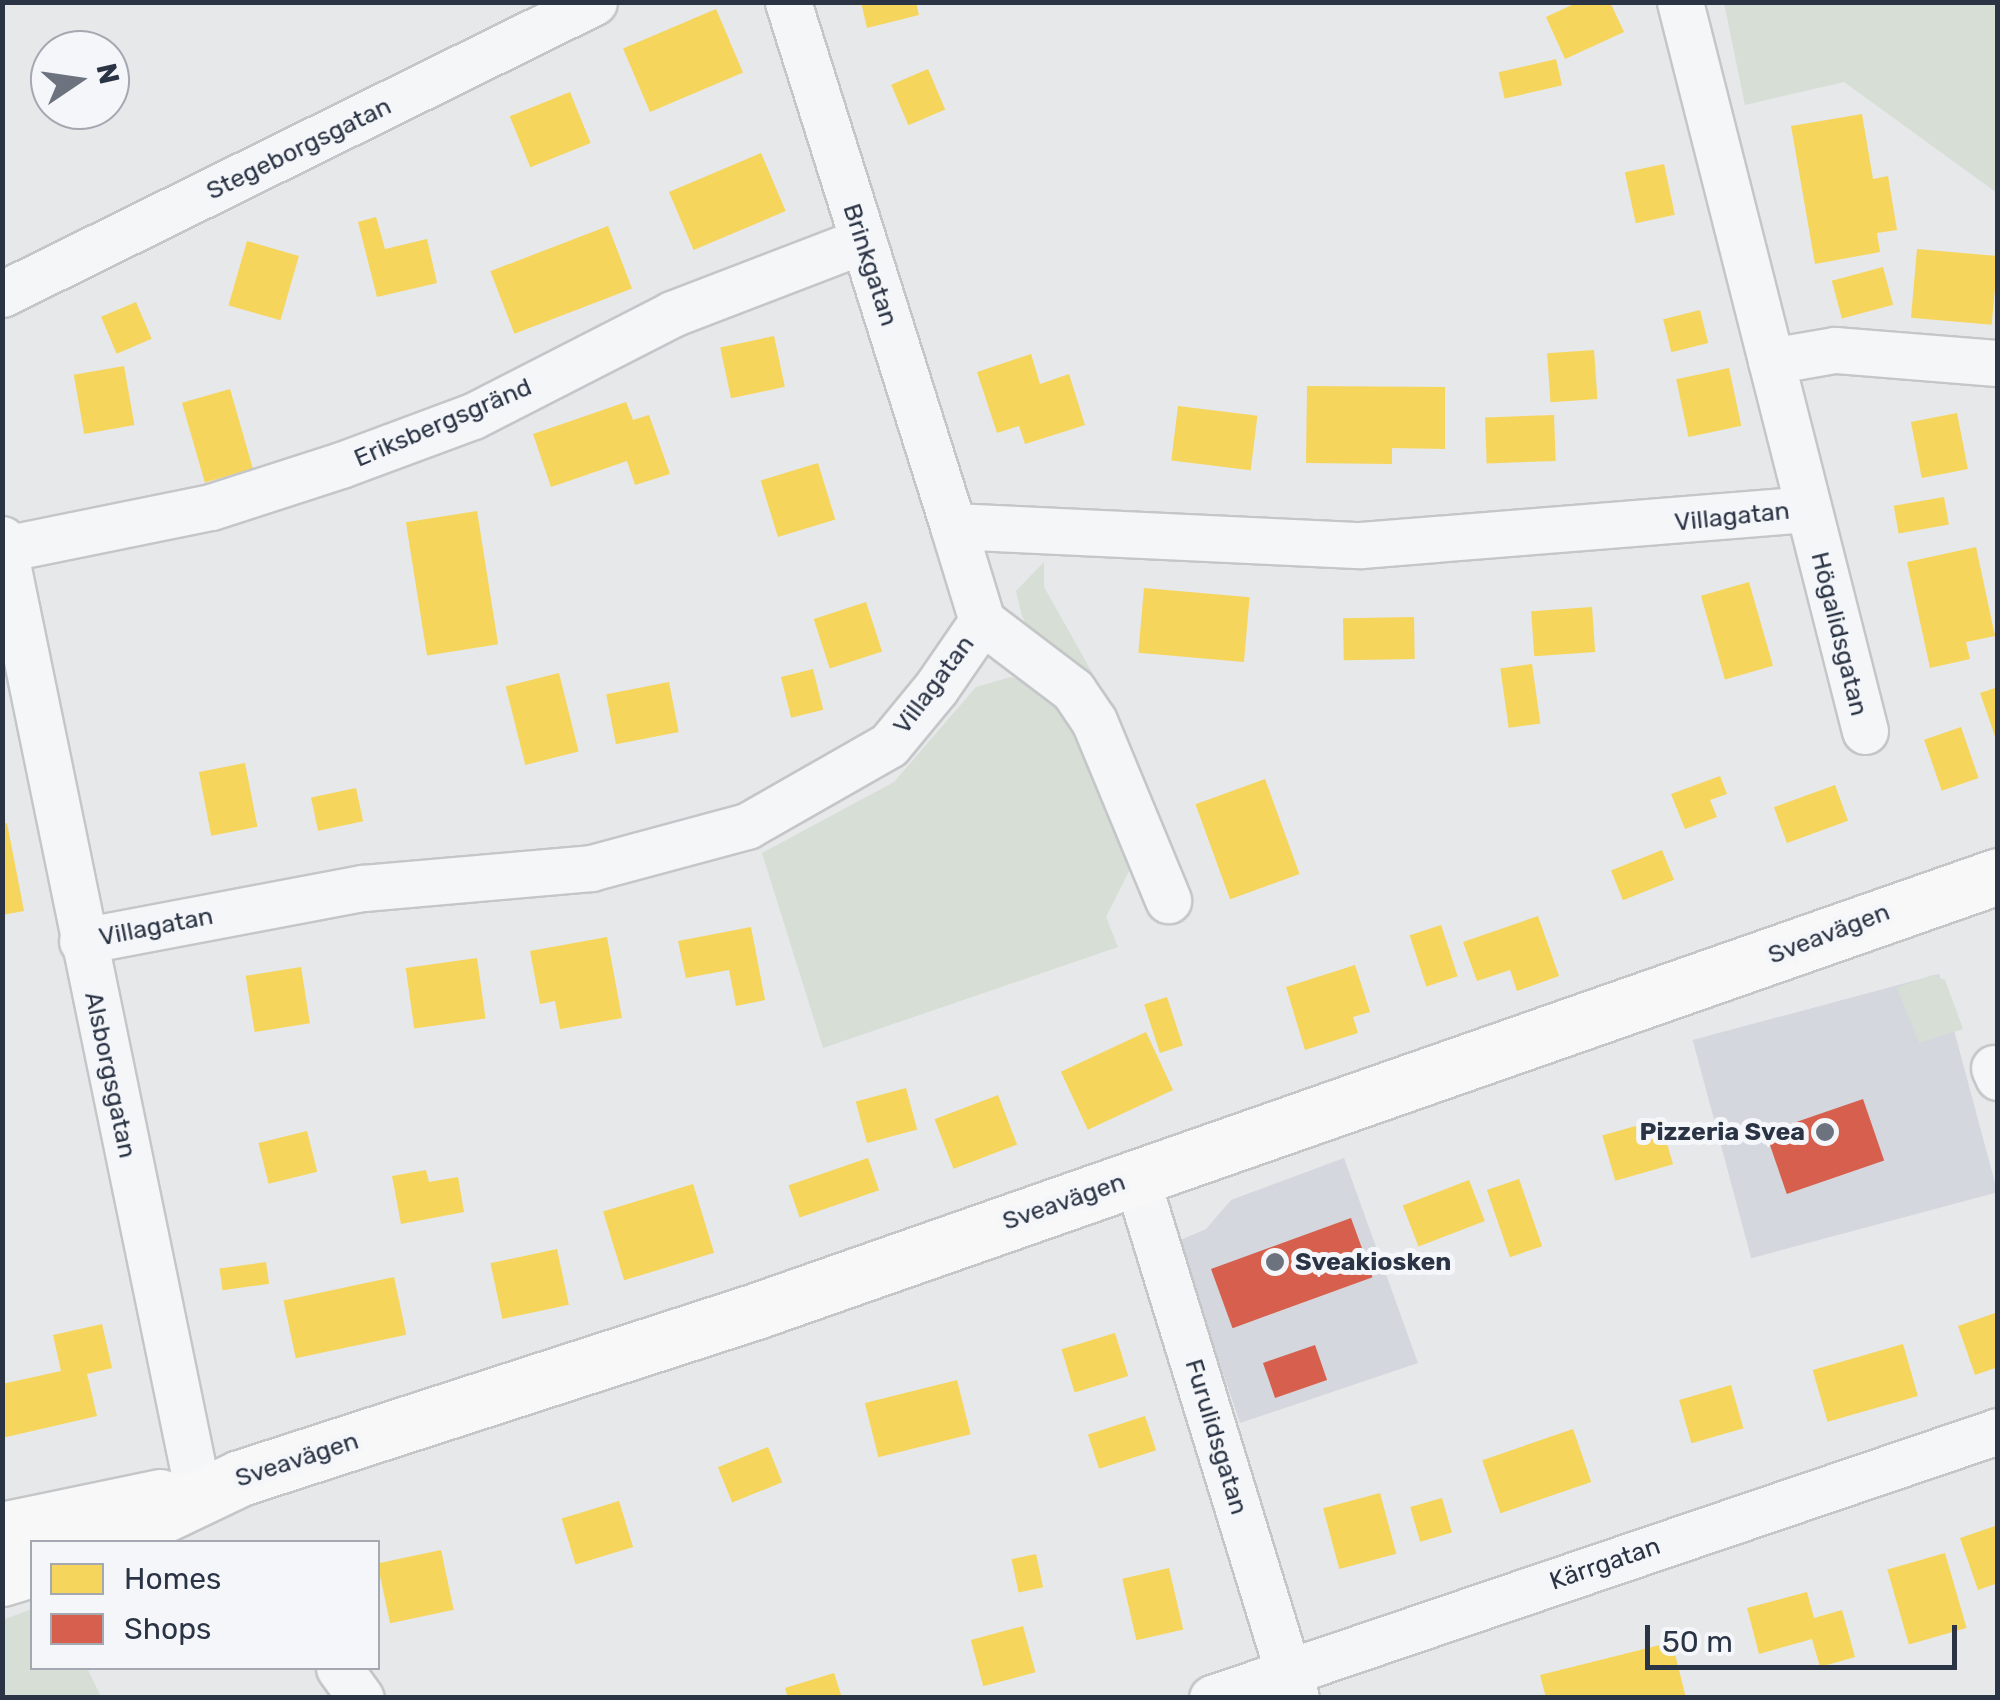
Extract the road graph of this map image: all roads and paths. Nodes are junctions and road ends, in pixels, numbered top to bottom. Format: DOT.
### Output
graph roads {
  1 [pos="594,2"];
  2 [pos="788,2"];
  3 [pos="1680,2"];
  4 [pos="862,241"];
  5 [pos="2,294"];
  6 [pos="1771,361"];
  7 [pos="1998,363"];
  8 [pos="1807,508"];
  9 [pos="953,526"];
  10 [pos="4,544"];
  11 [pos="982,621"];
  12 [pos="1864,732"];
  13 [pos="1998,856"];
  14 [pos="1998,876"];
  15 [pos="1926,897"];
  16 [pos="1168,900"];
  17 [pos="82,941"];
  18 [pos="1136,1177"];
  19 [pos="1998,1431"];
  20 [pos="198,1493"];
  21 [pos="2,1530"];
  22 [pos="110,1540"];
  23 [pos="30,1570"];
  24 [pos="2,1578"];
  25 [pos="340,1670"];
  26 [pos="1292,1685"];
  27 [pos="361,1698"];
  28 [pos="1212,1698"];
  1 -- 5 [label="street, Stegeborgsgatan"];
  2 -- 4 [label="street, Brinkgatan"];
  3 -- 6 [label="street, Högalidsgatan"];
  4 -- 9 [label="street, Brinkgatan"];
  4 -- 10 [label="street, Eriksbergsgränd"];
  6 -- 7 [label="street"];
  6 -- 8 [label="street, Högalidsgatan"];
  8 -- 9 [label="street, Villagatan"];
  8 -- 12 [label="street, Högalidsgatan"];
  9 -- 11 [label="street, Villagatan"];
  10 -- 17 [label="street, Alsborgsgatan"];
  11 -- 16 [label="street"];
  11 -- 17 [label="street, Villagatan"];
  13 -- 15 [label="main road, Sveavägen"];
  14 -- 15 [label="main road, Sveavägen"];
  15 -- 18 [label="main road, Sveavägen"];
  17 -- 20 [label="street, Alsborgsgatan"];
  18 -- 20 [label="main road, Sveavägen"];
  18 -- 26 [label="street, Furulidsgatan"];
  19 -- 26 [label="street, Kärrgatan"];
  20 -- 21 [label="main road, Sveavägen"];
  20 -- 22 [label="main road, Sveavägen"];
  23 -- 24 [label="main road"];
  25 -- 27 [label="street"];
  26 -- 28 [label="street, Kärrgatan"];
}
